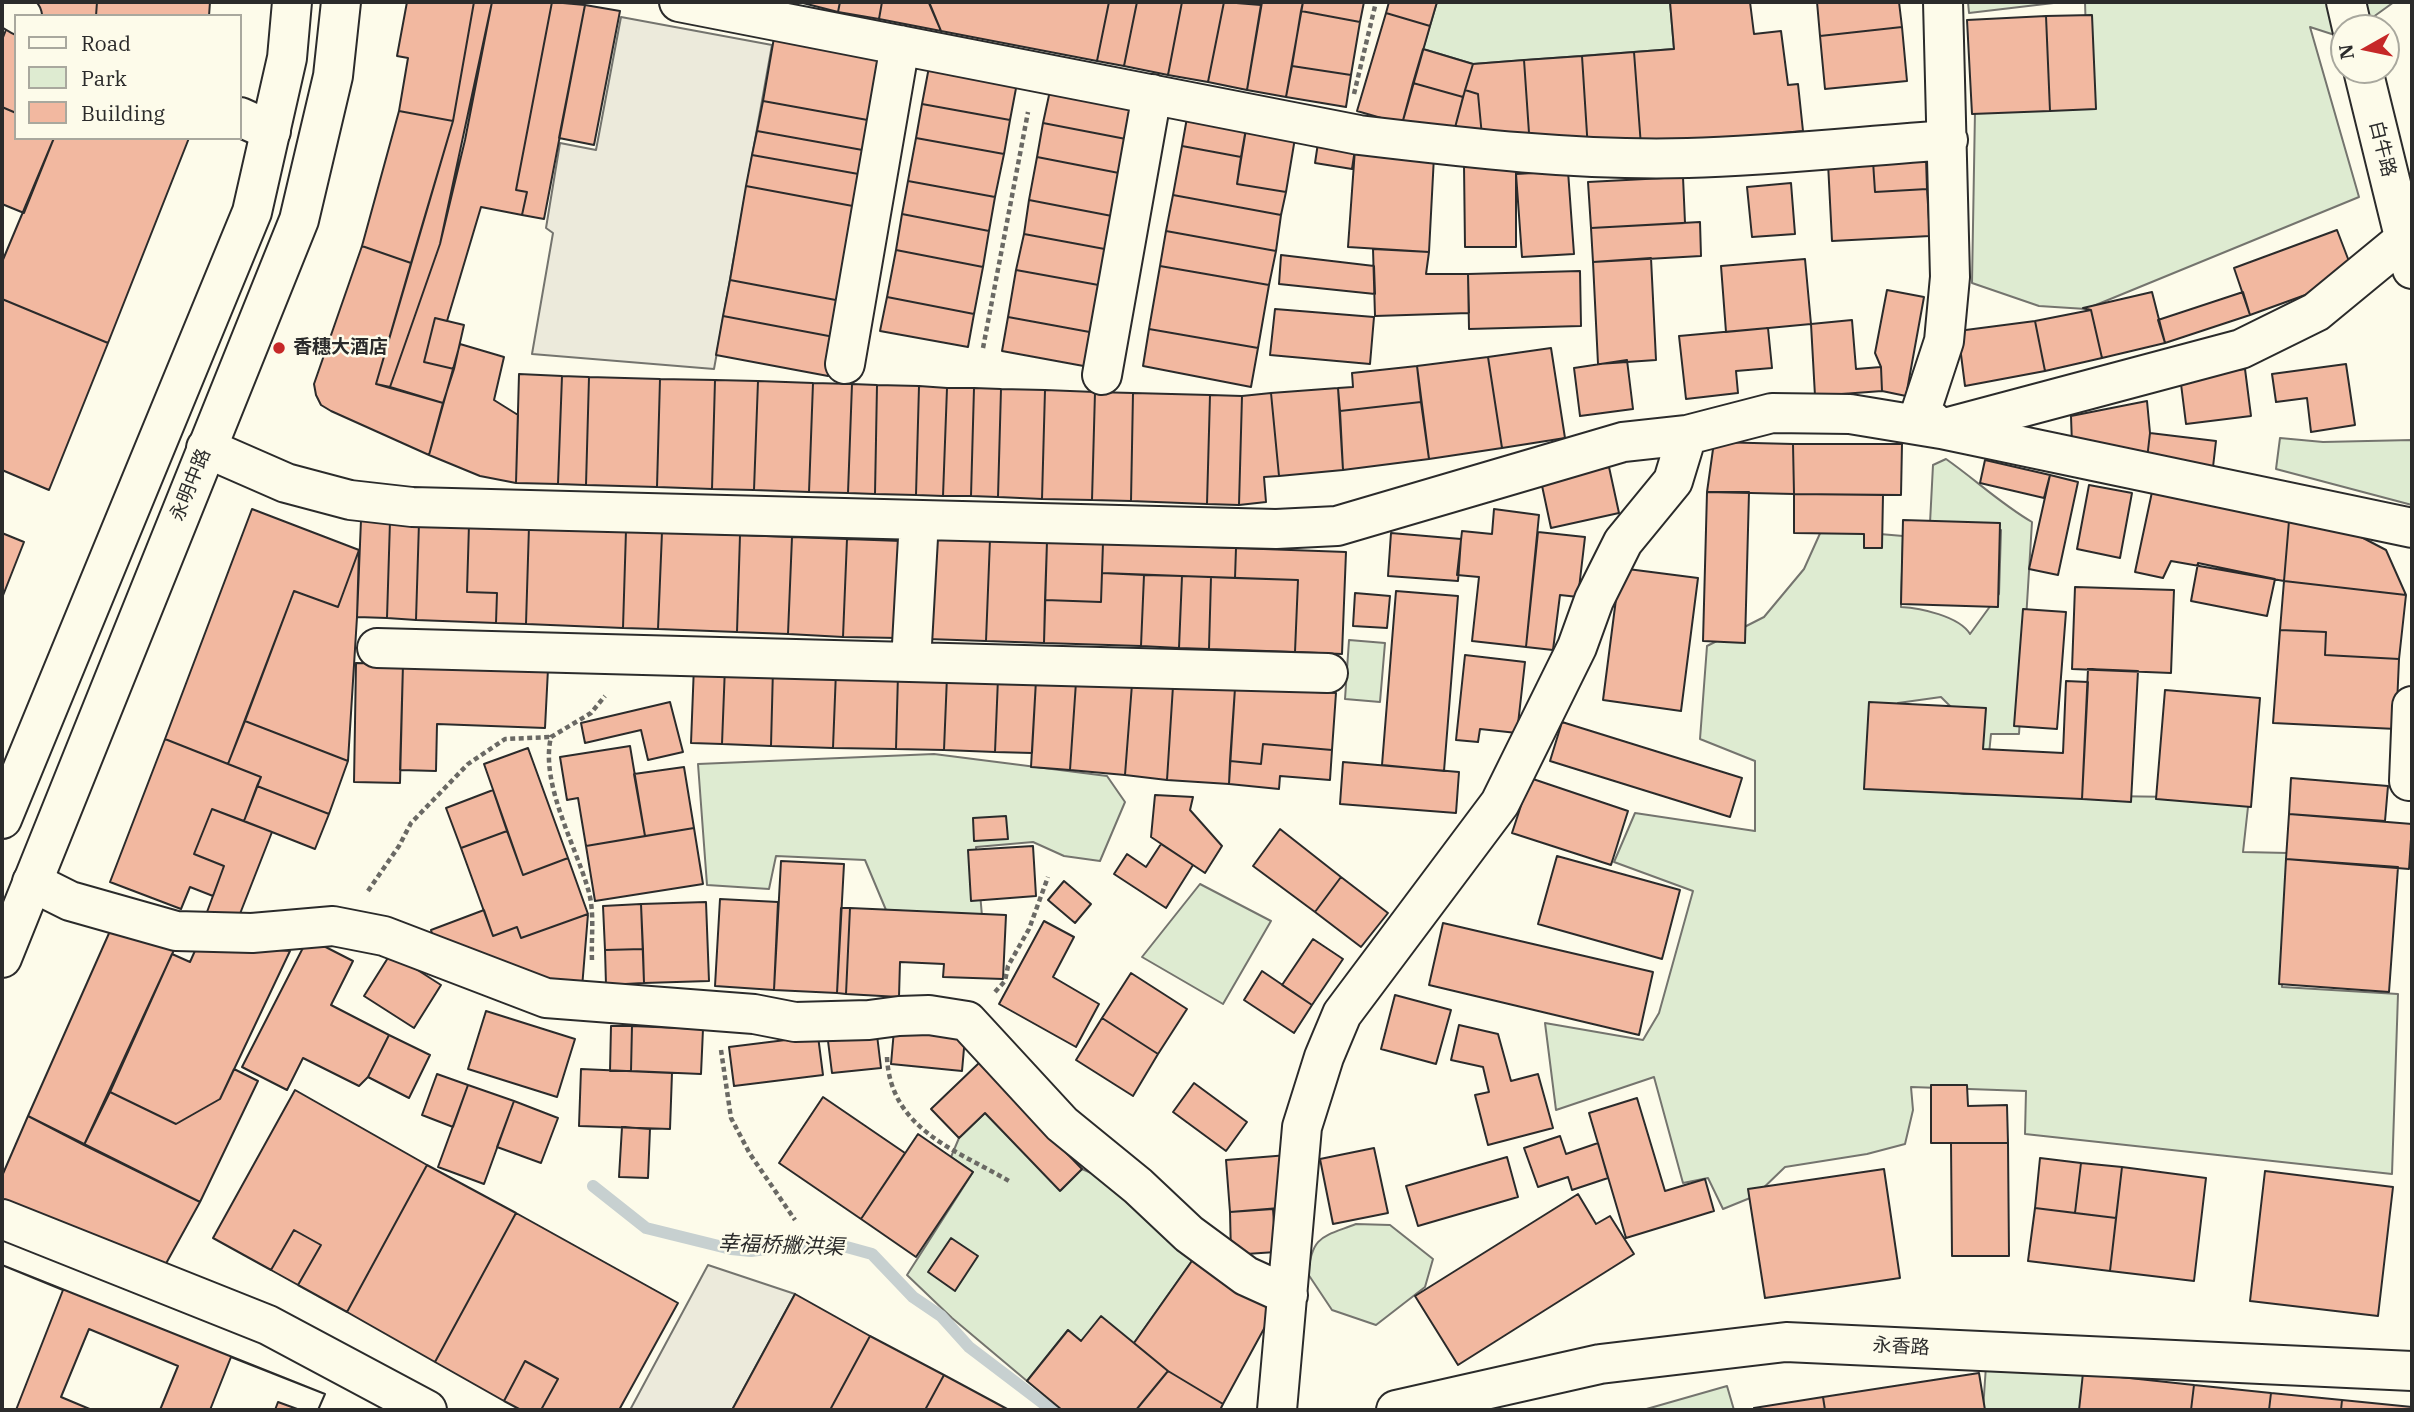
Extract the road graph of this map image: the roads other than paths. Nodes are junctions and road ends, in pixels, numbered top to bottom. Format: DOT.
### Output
graph roads {
  1 [pos="292,2"];
  2 [pos="341,2"];
  3 [pos="679,2"];
  4 [pos="1943,2"];
  5 [pos="2,4"];
  6 [pos="19,14"];
  7 [pos="900,45"];
  8 [pos="2367,84"];
  9 [pos="1152,94"];
  10 [pos="255,124"];
  11 [pos="1948,140"];
  12 [pos="2410,247"];
  13 [pos="845,364"];
  14 [pos="1102,375"];
  15 [pos="1941,429"];
  16 [pos="1687,435"];
  17 [pos="206,448"];
  18 [pos="919,520"];
  19 [pos="2412,528"];
  20 [pos="377,648"];
  21 [pos="911,662"];
  22 [pos="1328,673"];
  23 [pos="2412,706"];
  24 [pos="2409,781"];
  25 [pos="2,819"];
  26 [pos="32,882"];
  27 [pos="2,958"];
  28 [pos="2,1219"];
  29 [pos="1288,1295"];
  30 [pos="2412,1371"];
  31 [pos="427,1410"];
  32 [pos="1278,1410"];
  33 [pos="1396,1410"];
  1 -- 10 [label="street"];
  2 -- 17 [label="street, 永明中路"];
  3 -- 7 [label="street"];
  4 -- 11 [label="street"];
  5 -- 6 [label="street"];
  7 -- 9 [label="street"];
  7 -- 13 [label="street"];
  8 -- 12 [label="street, 白牛路"];
  9 -- 11 [label="street"];
  9 -- 14 [label="street"];
  10 -- 25 [label="street"];
  11 -- 15 [label="street"];
  12 -- 15 [label="street"];
  15 -- 16 [label="street"];
  15 -- 19 [label="street"];
  16 -- 18 [label="street"];
  16 -- 29 [label="street"];
  17 -- 18 [label="street"];
  17 -- 26 [label="street, 永明中路"];
  18 -- 21 [label="street"];
  20 -- 21 [label="street"];
  21 -- 22 [label="street"];
  23 -- 24 [label="street"];
  26 -- 27 [label="street, 永明中路"];
  26 -- 29 [label="street"];
  28 -- 31 [label="street"];
  29 -- 32 [label="street"];
  30 -- 33 [label="street, 永香路"];
}
